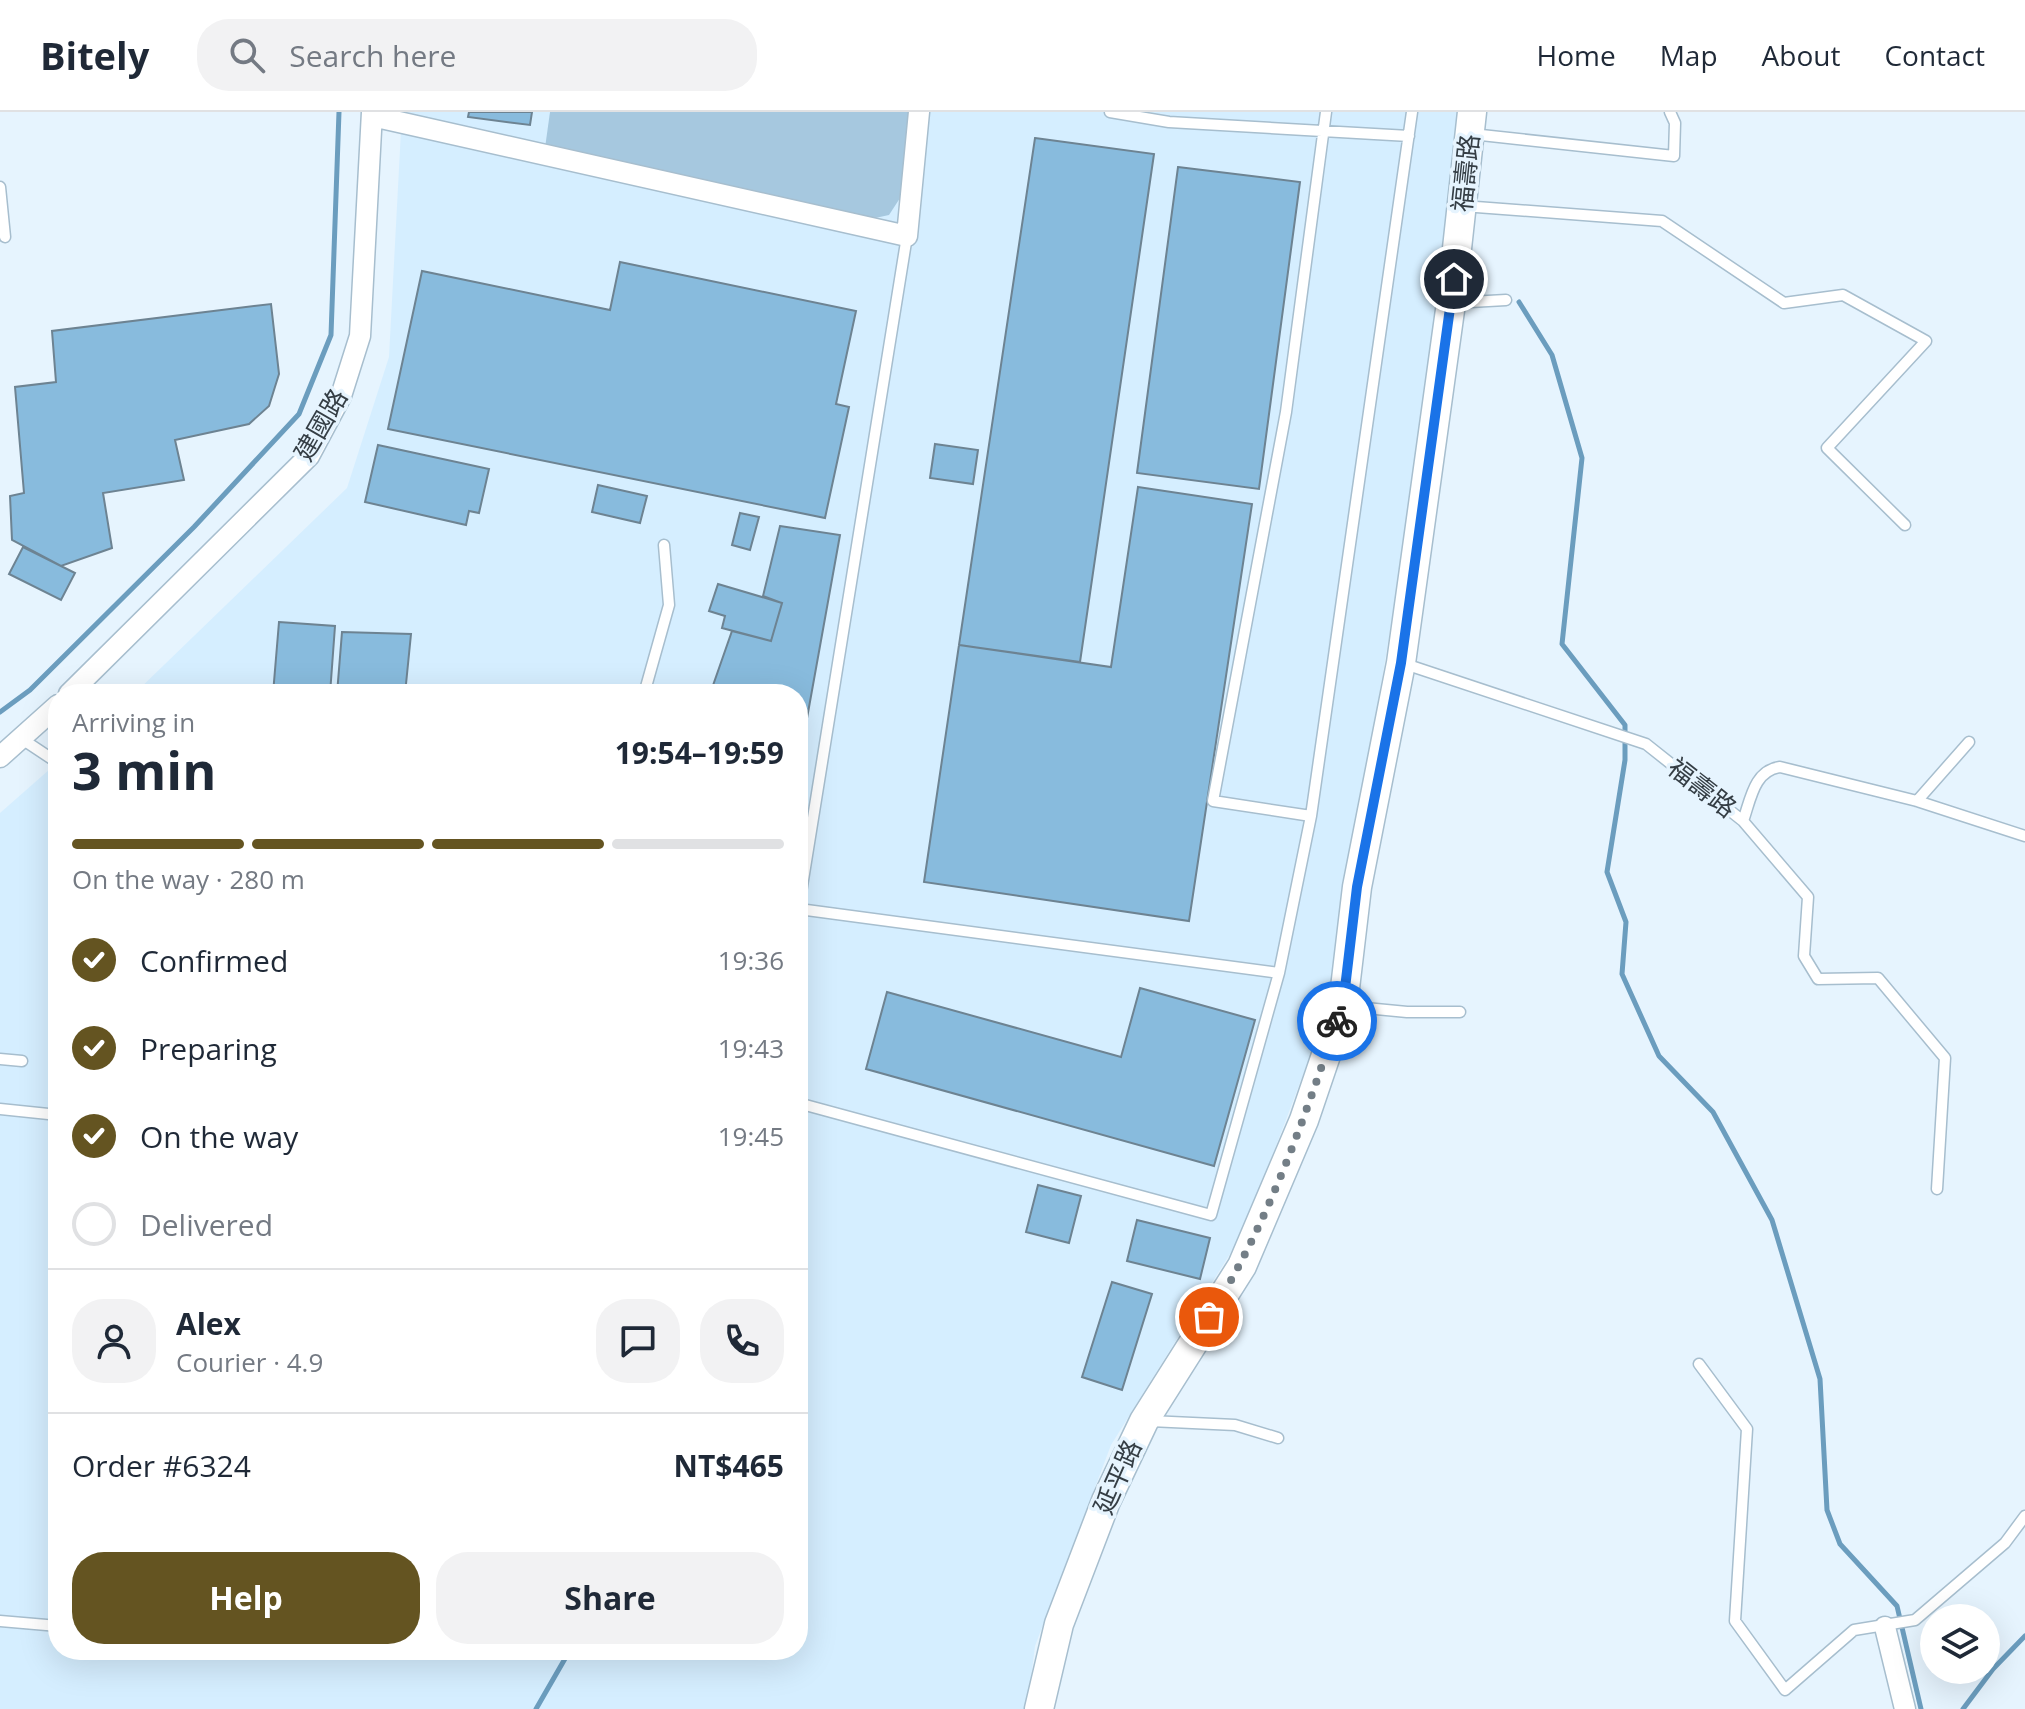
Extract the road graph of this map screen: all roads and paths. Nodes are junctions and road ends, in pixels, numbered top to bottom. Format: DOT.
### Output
graph roads {
  1 [pos="919,112"];
  2 [pos="1110,112"];
  3 [pos="1326,112"];
  4 [pos="1412,112"];
  5 [pos="1670,112"];
  6 [pos="372,114"];
  7 [pos="1169,117"];
  8 [pos="1471,123"];
  9 [pos="1324,131"];
  10 [pos="1409,136"];
  11 [pos="0,187"];
  12 [pos="1463,206"];
  13 [pos="907,236"];
  14 [pos="5,237"];
  15 [pos="1506,300"];
  16 [pos="1451,303"];
  17 [pos="1905,525"];
  18 [pos="664,545"];
  19 [pos="1401,663"];
  20 [pos="79,684"];
  21 [pos="647,684"];
  22 [pos="48,714"];
  23 [pos="22,739"];
  24 [pos="1969,742"];
  25 [pos="48,756"];
  26 [pos="0,757"];
  27 [pos="1917,801"];
  28 [pos="1311,816"];
  29 [pos="1743,821"];
  30 [pos="2025,836"];
  31 [pos="808,848"];
  32 [pos="808,911"];
  33 [pos="1279,973"];
  34 [pos="1343,1005"];
  35 [pos="1460,1012"];
  36 [pos="0,1059"];
  37 [pos="22,1061"];
  38 [pos="808,1106"];
  39 [pos="0,1109"];
  40 [pos="48,1114"];
  41 [pos="1937,1189"];
  42 [pos="1242,1266"];
  43 [pos="1699,1364"];
  44 [pos="1144,1421"];
  45 [pos="1278,1438"];
  46 [pos="2025,1516"];
  47 [pos="0,1621"];
  48 [pos="48,1625"];
  49 [pos="1885,1627"];
  50 [pos="1039,1709"];
  51 [pos="1905,1709"];
  1 -- 13 [label="street"];
  2 -- 7 [label="lane"];
  3 -- 9 [label="lane"];
  4 -- 10 [label="lane"];
  5 -- 8 [label="lane"];
  6 -- 13 [label="street"];
  6 -- 20 [label="street, 建國路"];
  7 -- 9 [label="lane"];
  8 -- 12 [label="street, 福壽路"];
  9 -- 10 [label="lane"];
  9 -- 28 [label="lane"];
  10 -- 28 [label="lane"];
  11 -- 14 [label="lane"];
  12 -- 16 [label="street, 福壽路"];
  12 -- 17 [label="lane"];
  13 -- 31 [label="lane"];
  15 -- 16 [label="lane"];
  16 -- 19 [label="street, 福壽路"];
  18 -- 21 [label="lane"];
  19 -- 29 [label="lane, 福壽路"];
  19 -- 34 [label="street, 福壽路"];
  22 -- 23 [label="street"];
  23 -- 25 [label="lane"];
  23 -- 26 [label="street"];
  24 -- 27 [label="lane"];
  27 -- 29 [label="lane, 福壽路"];
  27 -- 30 [label="lane, 福壽路"];
  28 -- 33 [label="lane"];
  29 -- 41 [label="lane"];
  32 -- 33 [label="lane"];
  33 -- 38 [label="lane"];
  34 -- 35 [label="lane"];
  34 -- 42 [label="street, 福壽路"];
  36 -- 37 [label="lane"];
  39 -- 40 [label="lane"];
  42 -- 44 [label="street, 延平路"];
  43 -- 49 [label="lane"];
  44 -- 45 [label="lane"];
  44 -- 50 [label="street, 延平路"];
  46 -- 49 [label="lane"];
  47 -- 48 [label="lane"];
  49 -- 51 [label="street"];
}
